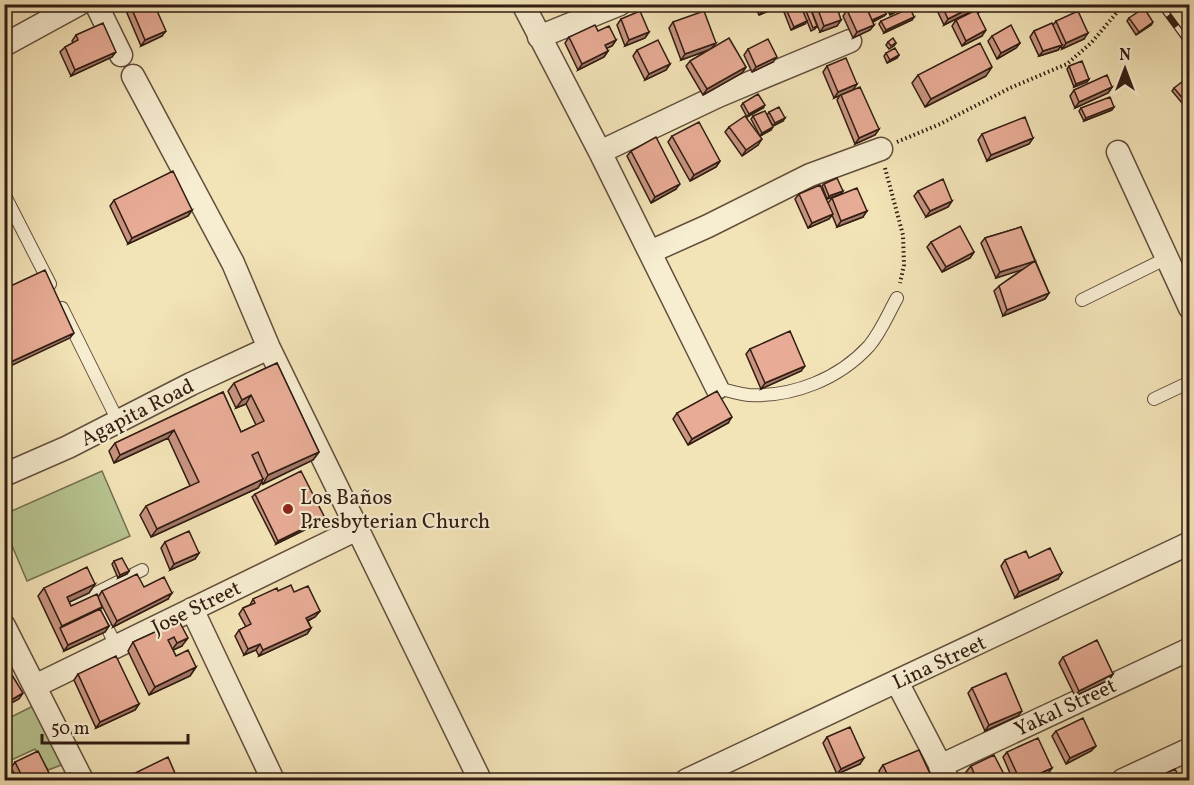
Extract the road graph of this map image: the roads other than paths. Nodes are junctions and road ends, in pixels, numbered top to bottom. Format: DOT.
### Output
graph roads {
  1 [pos="79,4"];
  2 [pos="96,4"];
  3 [pos="523,4"];
  4 [pos="620,4"];
  5 [pos="539,37"];
  6 [pos="850,41"];
  7 [pos="4,45"];
  8 [pos="121,55"];
  9 [pos="133,75"];
  10 [pos="880,149"];
  11 [pos="600,152"];
  12 [pos="1118,152"];
  13 [pos="4,194"];
  14 [pos="650,252"];
  15 [pos="1167,258"];
  16 [pos="897,298"];
  17 [pos="1082,300"];
  18 [pos="1190,308"];
  19 [pos="270,348"];
  20 [pos="1190,382"];
  21 [pos="717,388"];
  22 [pos="1154,399"];
  23 [pos="118,421"];
  24 [pos="4,475"];
  25 [pos="357,528"];
  26 [pos="1190,543"];
  27 [pos="142,570"];
  28 [pos="92,595"];
  29 [pos="68,607"];
  30 [pos="192,609"];
  31 [pos="4,626"];
  32 [pos="116,646"];
  33 [pos="1190,649"];
  34 [pos="12,658"];
  35 [pos="897,682"];
  36 [pos="35,686"];
  37 [pos="1190,749"];
  38 [pos="944,773"];
  39 [pos="82,780"];
  40 [pos="273,780"];
  41 [pos="480,780"];
  42 [pos="687,780"];
  43 [pos="1123,780"];
  1 -- 7 [label="street"];
  2 -- 8 [label="street"];
  3 -- 5 [label="street"];
  4 -- 5 [label="street"];
  5 -- 11 [label="street"];
  6 -- 11 [label="street"];
  9 -- 19 [label="street"];
  10 -- 14 [label="street"];
  11 -- 14 [label="street"];
  12 -- 15 [label="street"];
  13 -- 23 [label="lane"];
  14 -- 21 [label="street"];
  15 -- 17 [label="lane"];
  15 -- 18 [label="street"];
  16 -- 21 [label="lane"];
  19 -- 23 [label="street, Agapita Road"];
  19 -- 25 [label="street"];
  20 -- 22 [label="lane"];
  23 -- 24 [label="street, Agapita Road"];
  25 -- 30 [label="street, Jose Street"];
  25 -- 41 [label="street"];
  26 -- 35 [label="street, Lina Street"];
  27 -- 28 [label="lane"];
  28 -- 29 [label="lane"];
  28 -- 32 [label="lane"];
  30 -- 32 [label="street, Jose Street"];
  30 -- 40 [label="street"];
  31 -- 34 [label="street"];
  32 -- 36 [label="street, Jose Street"];
  33 -- 38 [label="street, Yakal Street"];
  34 -- 36 [label="street"];
  35 -- 38 [label="street"];
  35 -- 42 [label="street, Lina Street"];
  36 -- 39 [label="street"];
  37 -- 43 [label="street"];
}
